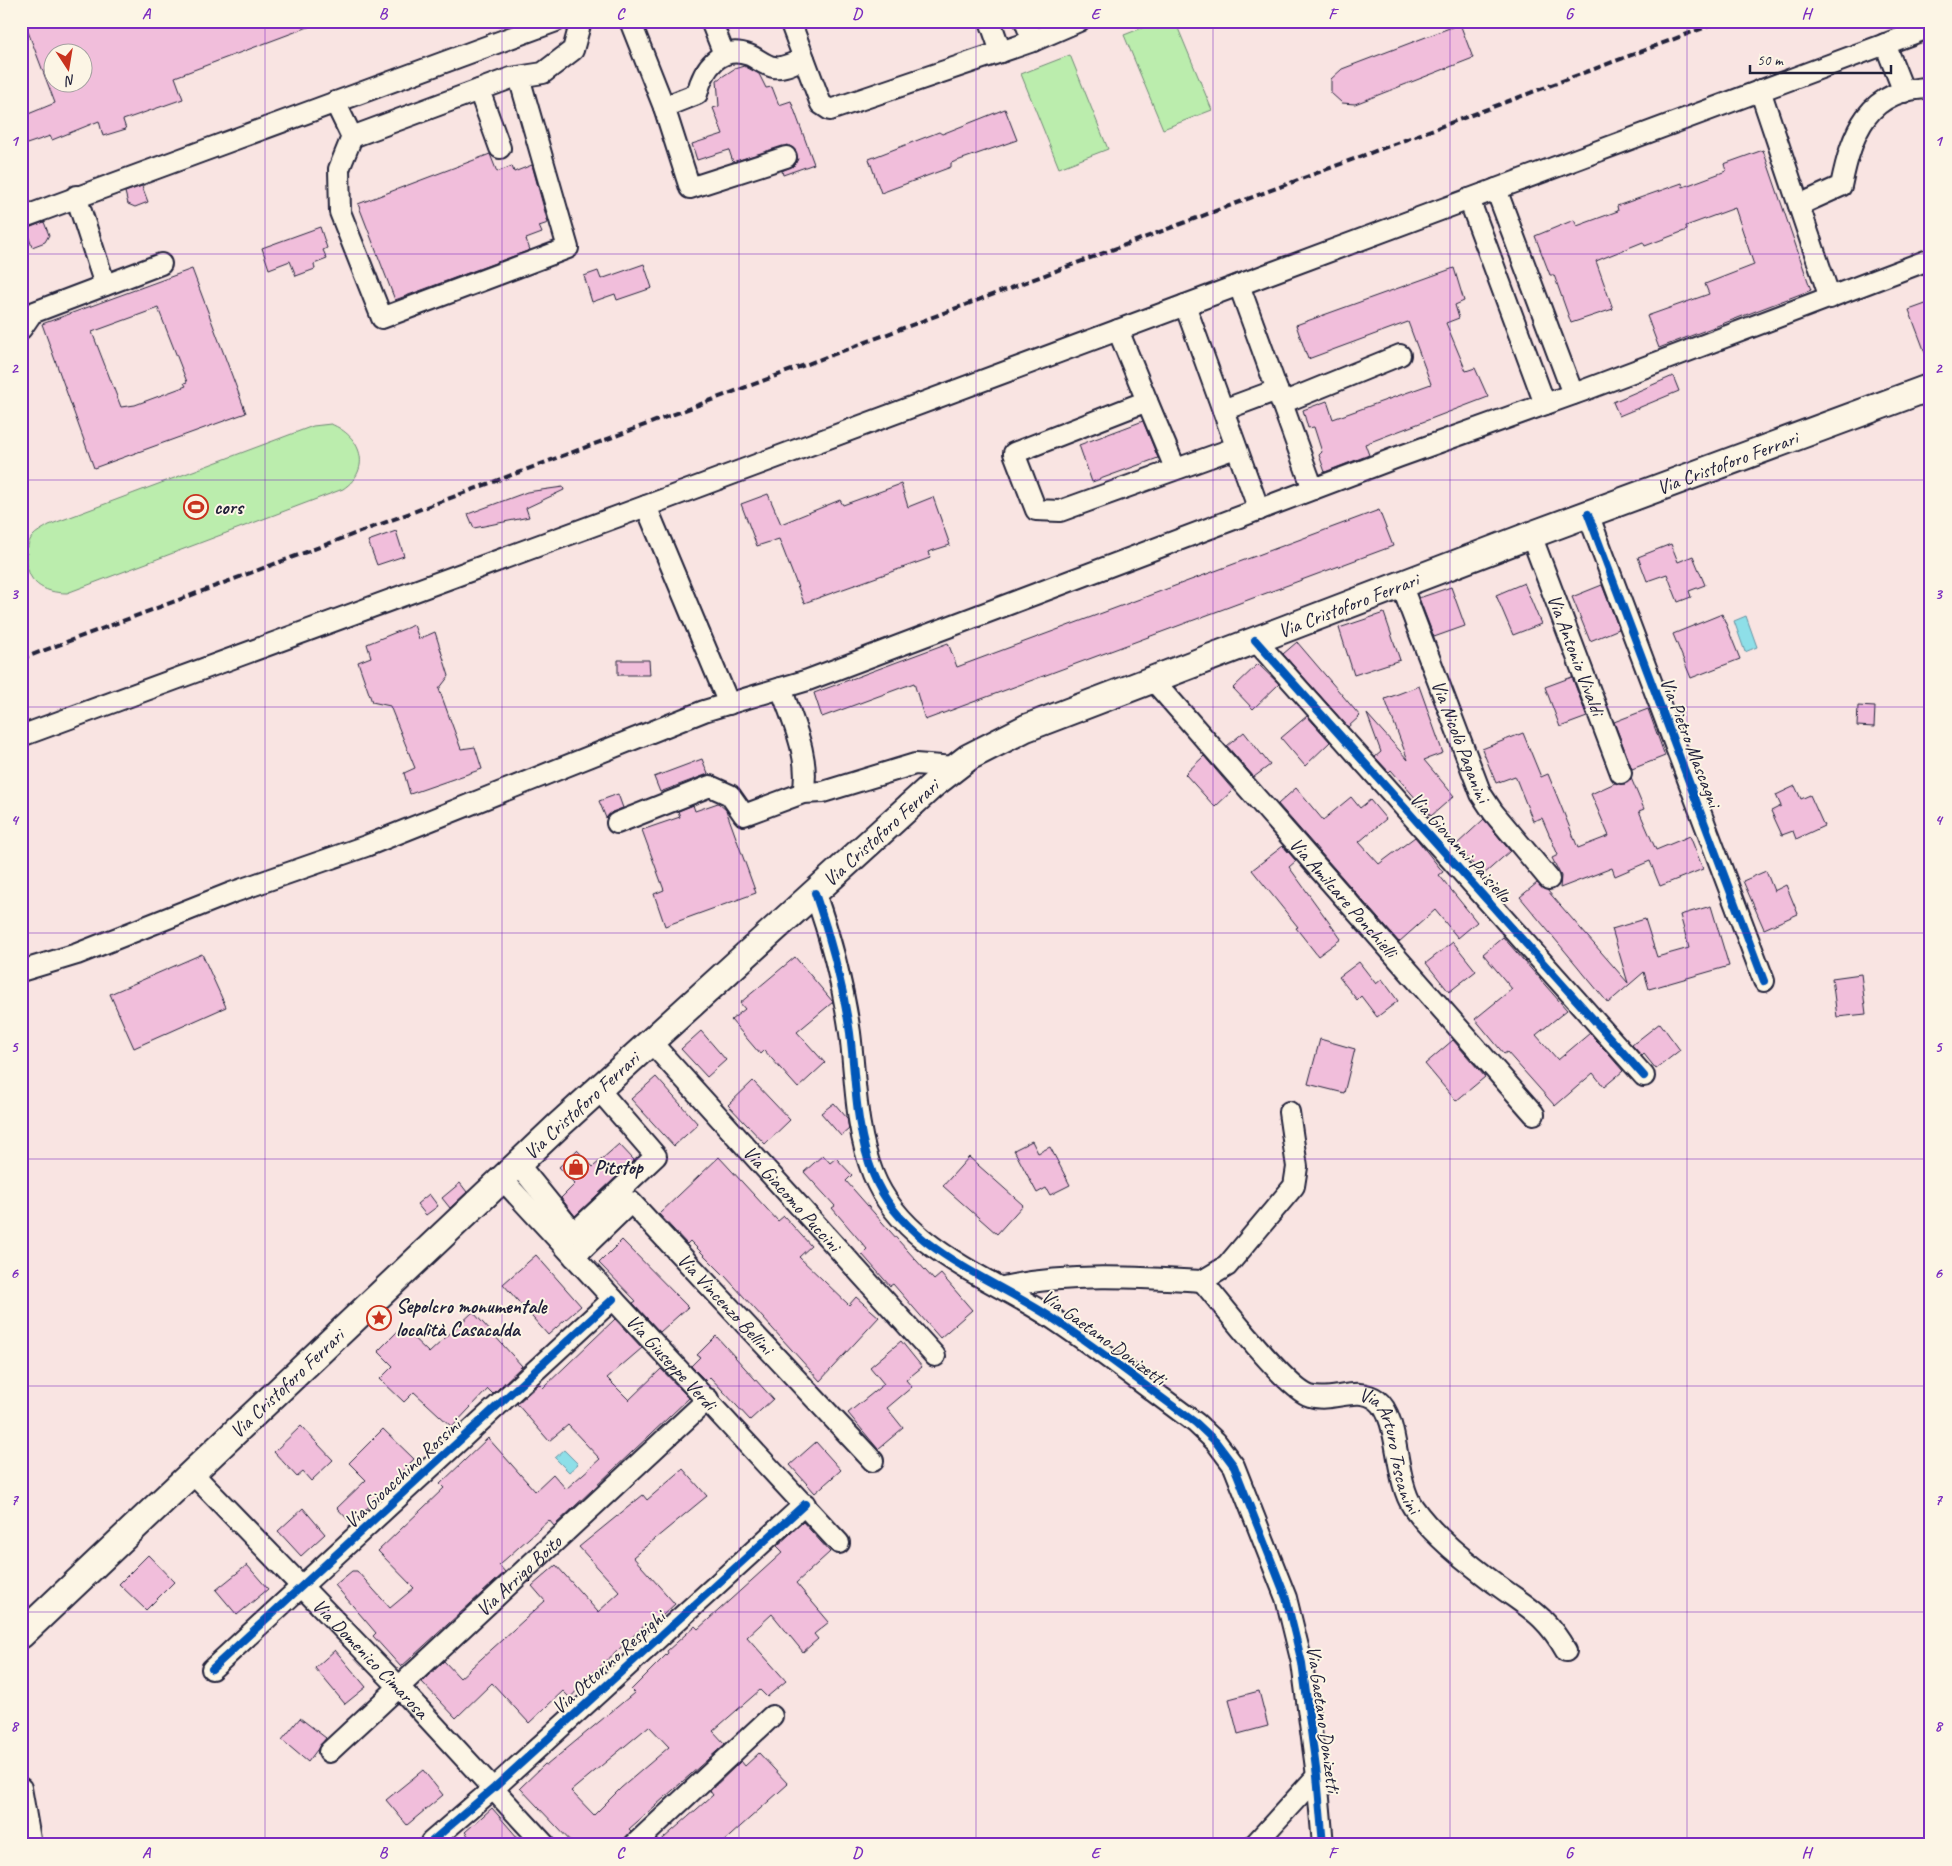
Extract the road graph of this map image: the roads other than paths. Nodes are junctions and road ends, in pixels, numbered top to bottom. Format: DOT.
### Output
graph roads {
  1 [pos="556,21"];
  2 [pos="581,21"];
  3 [pos="630,21"];
  4 [pos="711,21"];
  5 [pos="790,21"];
  6 [pos="990,21"];
  7 [pos="1026,21"];
  8 [pos="1079,21"];
  9 [pos="1931,27"];
  10 [pos="1033,41"];
  11 [pos="1885,44"];
  12 [pos="1001,52"];
  13 [pos="724,54"];
  14 [pos="804,59"];
  15 [pos="519,77"];
  16 [pos="1931,88"];
  17 [pos="478,90"];
  18 [pos="1760,90"];
  19 [pos="1904,92"];
  20 [pos="335,102"];
  21 [pos="664,108"];
  22 [pos="352,137"];
  23 [pos="500,148"];
  24 [pos="786,157"];
  25 [pos="1496,189"];
  26 [pos="76,196"];
  27 [pos="1469,199"];
  28 [pos="1799,204"];
  29 [pos="21,218"];
  30 [pos="1931,259"];
  31 [pos="160,264"];
  32 [pos="105,285"];
  33 [pos="1239,285"];
  34 [pos="1830,298"];
  35 [pos="1185,305"];
  36 [pos="21,329"];
  37 [pos="1118,330"];
  38 [pos="1400,355"];
  39 [pos="1931,387"];
  40 [pos="1573,394"];
  41 [pos="1279,397"];
  42 [pos="1147,401"];
  43 [pos="1545,404"];
  44 [pos="1222,410"];
  45 [pos="1235,448"];
  46 [pos="1175,468"];
  47 [pos="1313,489"];
  48 [pos="646,506"];
  49 [pos="1259,510"];
  50 [pos="1588,514"];
  51 [pos="1531,535"];
  52 [pos="1401,584"];
  53 [pos="1255,640"];
  54 [pos="1153,680"];
  55 [pos="780,688"];
  56 [pos="729,704"];
  57 [pos="21,736"];
  58 [pos="955,767"];
  59 [pos="1621,773"];
  60 [pos="803,793"];
  61 [pos="617,823"];
  62 [pos="1549,879"];
  63 [pos="815,893"];
  64 [pos="21,971"];
  65 [pos="1764,981"];
  66 [pos="650,1041"];
  67 [pos="1644,1076"];
  68 [pos="599,1090"];
  69 [pos="1290,1112"];
  70 [pos="1534,1114"];
  71 [pos="511,1172"];
  72 [pos="574,1257"];
  73 [pos="1202,1281"];
  74 [pos="1003,1287"];
  75 [pos="613,1299"];
  76 [pos="935,1356"];
  77 [pos="708,1399"];
  78 [pos="873,1461"];
  79 [pos="193,1474"];
  80 [pos="805,1504"];
  81 [pos="839,1543"];
  82 [pos="303,1586"];
  83 [pos="21,1636"];
  84 [pos="1566,1651"];
  85 [pos="212,1669"];
  86 [pos="399,1687"];
  87 [pos="772,1716"];
  88 [pos="329,1752"];
  89 [pos="1317,1776"];
  90 [pos="21,1788"];
  91 [pos="494,1788"];
  92 [pos="431,1842"];
  93 [pos="31,1845"];
  94 [pos="545,1845"];
  95 [pos="634,1845"];
  96 [pos="1254,1845"];
  97 [pos="1323,1845"];
  1 -- 20 [label="street"];
  2 -- 15 [label="street"];
  3 -- 21 [label="street"];
  4 -- 13 [label="street"];
  5 -- 14 [label="street"];
  6 -- 12 [label="street"];
  7 -- 10 [label="street"];
  8 -- 10 [label="street"];
  9 -- 11 [label="street"];
  10 -- 12 [label="street"];
  11 -- 18 [label="street"];
  11 -- 19 [label="street"];
  12 -- 14 [label="street"];
  13 -- 14 [label="street"];
  13 -- 21 [label="street"];
  15 -- 17 [label="street"];
  15 -- 22 [label="street"];
  16 -- 19 [label="street"];
  17 -- 22 [label="street"];
  17 -- 23 [label="street"];
  18 -- 25 [label="street"];
  18 -- 28 [label="street"];
  19 -- 28 [label="street"];
  20 -- 22 [label="street"];
  20 -- 26 [label="street"];
  21 -- 24 [label="street"];
  25 -- 27 [label="street"];
  25 -- 40 [label="street"];
  26 -- 29 [label="street"];
  26 -- 32 [label="street"];
  27 -- 33 [label="street"];
  27 -- 43 [label="street"];
  28 -- 34 [label="street"];
  30 -- 34 [label="street"];
  31 -- 32 [label="street"];
  32 -- 36 [label="street"];
  33 -- 35 [label="street"];
  33 -- 41 [label="street"];
  34 -- 40 [label="street"];
  35 -- 37 [label="street"];
  35 -- 44 [label="street"];
  37 -- 42 [label="street"];
  37 -- 48 [label="street"];
  38 -- 41 [label="street"];
  39 -- 50 [label="main road, Via Cristoforo Ferrari"];
  40 -- 43 [label="street"];
  41 -- 44 [label="street"];
  41 -- 47 [label="street"];
  42 -- 46 [label="street"];
  42 -- 46 [label="street"];
  43 -- 47 [label="street"];
  44 -- 45 [label="street"];
  45 -- 46 [label="street"];
  45 -- 49 [label="street"];
  47 -- 49 [label="street"];
  48 -- 56 [label="street"];
  48 -- 57 [label="street"];
  49 -- 55 [label="street"];
  50 -- 51 [label="main road, Via Cristoforo Ferrari"];
  50 -- 65 [label="street, Via Pietro Mascagni"];
  51 -- 52 [label="main road, Via Cristoforo Ferrari"];
  51 -- 59 [label="street, Via Antonio Vivaldi"];
  52 -- 53 [label="main road, Via Cristoforo Ferrari"];
  52 -- 62 [label="street, Via Nicolò Paganini"];
  53 -- 54 [label="main road, Via Cristoforo Ferrari"];
  53 -- 67 [label="street, Via Giovanni Paisiello"];
  54 -- 58 [label="main road, Via Cristoforo Ferrari"];
  54 -- 70 [label="street, Via Amilcare Ponchielli"];
  55 -- 56 [label="street"];
  55 -- 60 [label="street"];
  56 -- 64 [label="street"];
  58 -- 60 [label="street"];
  58 -- 63 [label="main road, Via Cristoforo Ferrari"];
  60 -- 61 [label="street"];
  63 -- 66 [label="main road, Via Cristoforo Ferrari"];
  63 -- 74 [label="street, Via Gaetano Donizetti"];
  66 -- 68 [label="main road, Via Cristoforo Ferrari"];
  66 -- 76 [label="street, Via Giacomo Puccini"];
  68 -- 71 [label="main road, Via Cristoforo Ferrari"];
  68 -- 71 [label="street"];
  69 -- 73 [label="street"];
  71 -- 72 [label="street, Via Giuseppe Verdi"];
  71 -- 79 [label="main road, Via Cristoforo Ferrari"];
  72 -- 75 [label="street, Via Giuseppe Verdi"];
  72 -- 78 [label="street, Via Vincenzo Bellini"];
  73 -- 74 [label="street"];
  73 -- 84 [label="street, Via Arturo Toscanini"];
  74 -- 89 [label="street, Via Gaetano Donizetti"];
  75 -- 77 [label="street, Via Giuseppe Verdi"];
  75 -- 82 [label="street, Via Gioacchino Rossini"];
  77 -- 80 [label="street, Via Giuseppe Verdi"];
  77 -- 86 [label="street, Via Arrigo Boito"];
  79 -- 82 [label="street, Via Domenico Cimarosa"];
  79 -- 83 [label="main road, Via Cristoforo Ferrari"];
  80 -- 81 [label="street, Via Giuseppe Verdi"];
  80 -- 91 [label="street, Via Ottorino Respighi"];
  82 -- 85 [label="street, Via Gioacchino Rossini"];
  82 -- 86 [label="street, Via Domenico Cimarosa"];
  86 -- 88 [label="street, Via Arrigo Boito"];
  86 -- 91 [label="street, Via Domenico Cimarosa"];
  87 -- 95 [label="street"];
  89 -- 96 [label="street"];
  89 -- 97 [label="street, Via Gaetano Donizetti"];
  90 -- 93 [label="street"];
  91 -- 92 [label="street, Via Ottorino Respighi"];
  91 -- 94 [label="street, Via Domenico Cimarosa"];
}
